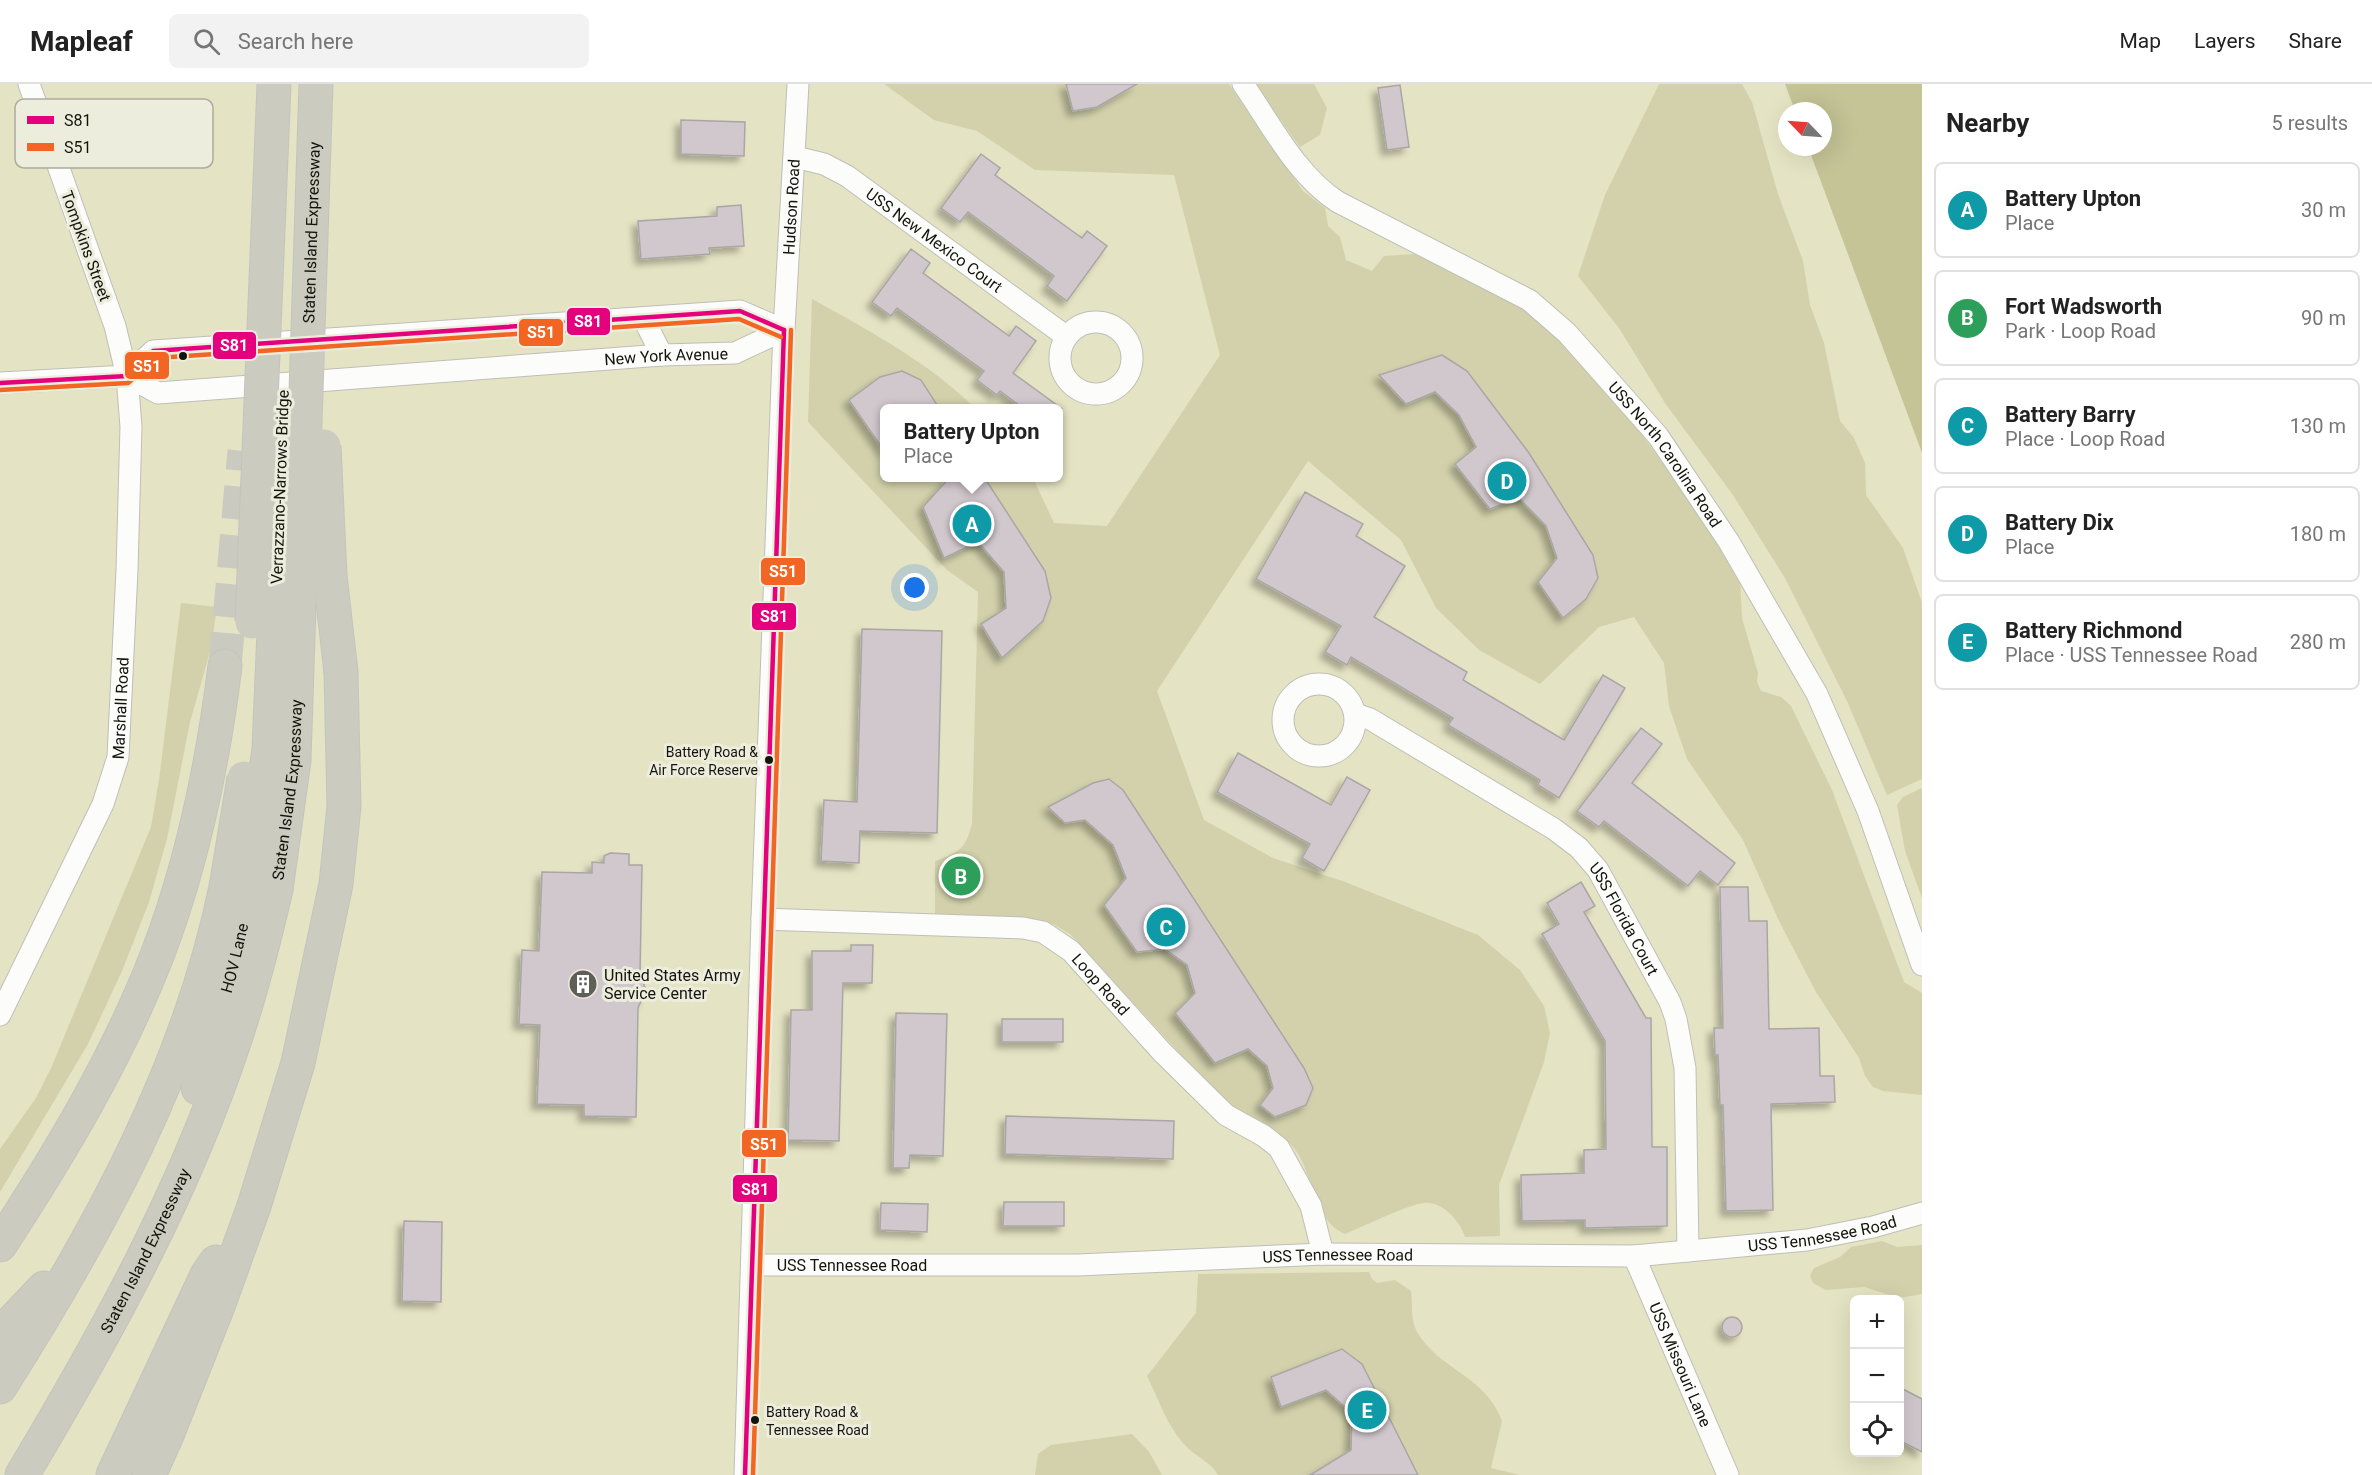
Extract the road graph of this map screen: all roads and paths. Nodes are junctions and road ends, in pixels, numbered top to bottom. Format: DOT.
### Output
graph roads {
  1 [pos="29,84"];
  2 [pos="274,84"];
  3 [pos="294,84"];
  4 [pos="316,84"];
  5 [pos="798,84"];
  6 [pos="1243,84"];
  7 [pos="34,99"];
  8 [pos="795,157"];
  9 [pos="59,168"];
  10 [pos="324,288"];
  11 [pos="643,318"];
  12 [pos="784,330"];
  13 [pos="1066,337"];
  14 [pos="662,355"];
  15 [pos="127,376"];
  16 [pos="0,384"];
  17 [pos="225,666"];
  18 [pos="1355,714"];
  19 [pos="251,888"];
  20 [pos="762,919"];
  21 [pos="1922,965"];
  22 [pos="0,1015"];
  23 [pos="214,1028"];
  24 [pos="117,1186"];
  25 [pos="168,1203"];
  26 [pos="254,1206"];
  27 [pos="1922,1213"];
  28 [pos="0,1245"];
  29 [pos="82,1247"];
  30 [pos="1688,1251"];
  31 [pos="1323,1254"];
  32 [pos="1634,1256"];
  33 [pos="752,1265"];
  34 [pos="0,1340"];
  35 [pos="0,1387"];
  36 [pos="22,1475"];
  37 [pos="49,1475"];
  38 [pos="113,1475"];
  39 [pos="148,1475"];
  40 [pos="745,1475"];
  41 [pos="1728,1475"];
  1 -- 7 [label="street, Tompkins Street"];
  2 -- 19 [label="highway, Verrazzano-Narrows Bridge, bridge"];
  3 -- 19 [label="highway, Verrazzano-Narrows Bridge, bridge"];
  4 -- 19 [label="highway, Staten Island Expressway, bridge"];
  5 -- 8 [label="street, Hudson Road"];
  6 -- 21 [label="street, USS North Carolina Road"];
  8 -- 12 [label="street, Hudson Road"];
  8 -- 13 [label="street, USS New Mexico Court"];
  9 -- 15 [label="street, Tompkins Street"];
  10 -- 26 [label="highway, Staten Island Expressway, bridge"];
  11 -- 12 [label="street"];
  11 -- 14 [label="street"];
  11 -- 15 [label="street"];
  12 -- 14 [label="street, New York Avenue"];
  12 -- 20 [label="street, Hudson Road"];
  14 -- 15 [label="street, New York Avenue"];
  15 -- 16 [label="street"];
  15 -- 22 [label="street, Marshall Road"];
  17 -- 28 [label="highway"];
  18 -- 30 [label="street, USS Florida Court"];
  19 -- 23 [label="highway, HOV Lane"];
  19 -- 24 [label="highway, Staten Island Expressway"];
  19 -- 25 [label="highway, Staten Island Expressway"];
  20 -- 31 [label="street, Loop Road"];
  20 -- 33 [label="street, Hudson Road"];
  23 -- 24 [label="highway"];
  23 -- 25 [label="highway"];
  24 -- 29 [label="highway, Staten Island Expressway"];
  25 -- 36 [label="highway, Staten Island Expressway"];
  25 -- 37 [label="highway"];
  26 -- 38 [label="highway"];
  26 -- 39 [label="highway, Staten Island Expressway"];
  27 -- 30 [label="street, USS Tennessee Road"];
  29 -- 34 [label="highway"];
  29 -- 35 [label="highway, Staten Island Expressway"];
  30 -- 32 [label="street, USS Tennessee Road"];
  31 -- 32 [label="street, USS Tennessee Road"];
  31 -- 33 [label="street, USS Tennessee Road"];
  32 -- 41 [label="street, USS Missouri Lane"];
  33 -- 40 [label="street, Hudson Road"];
}
